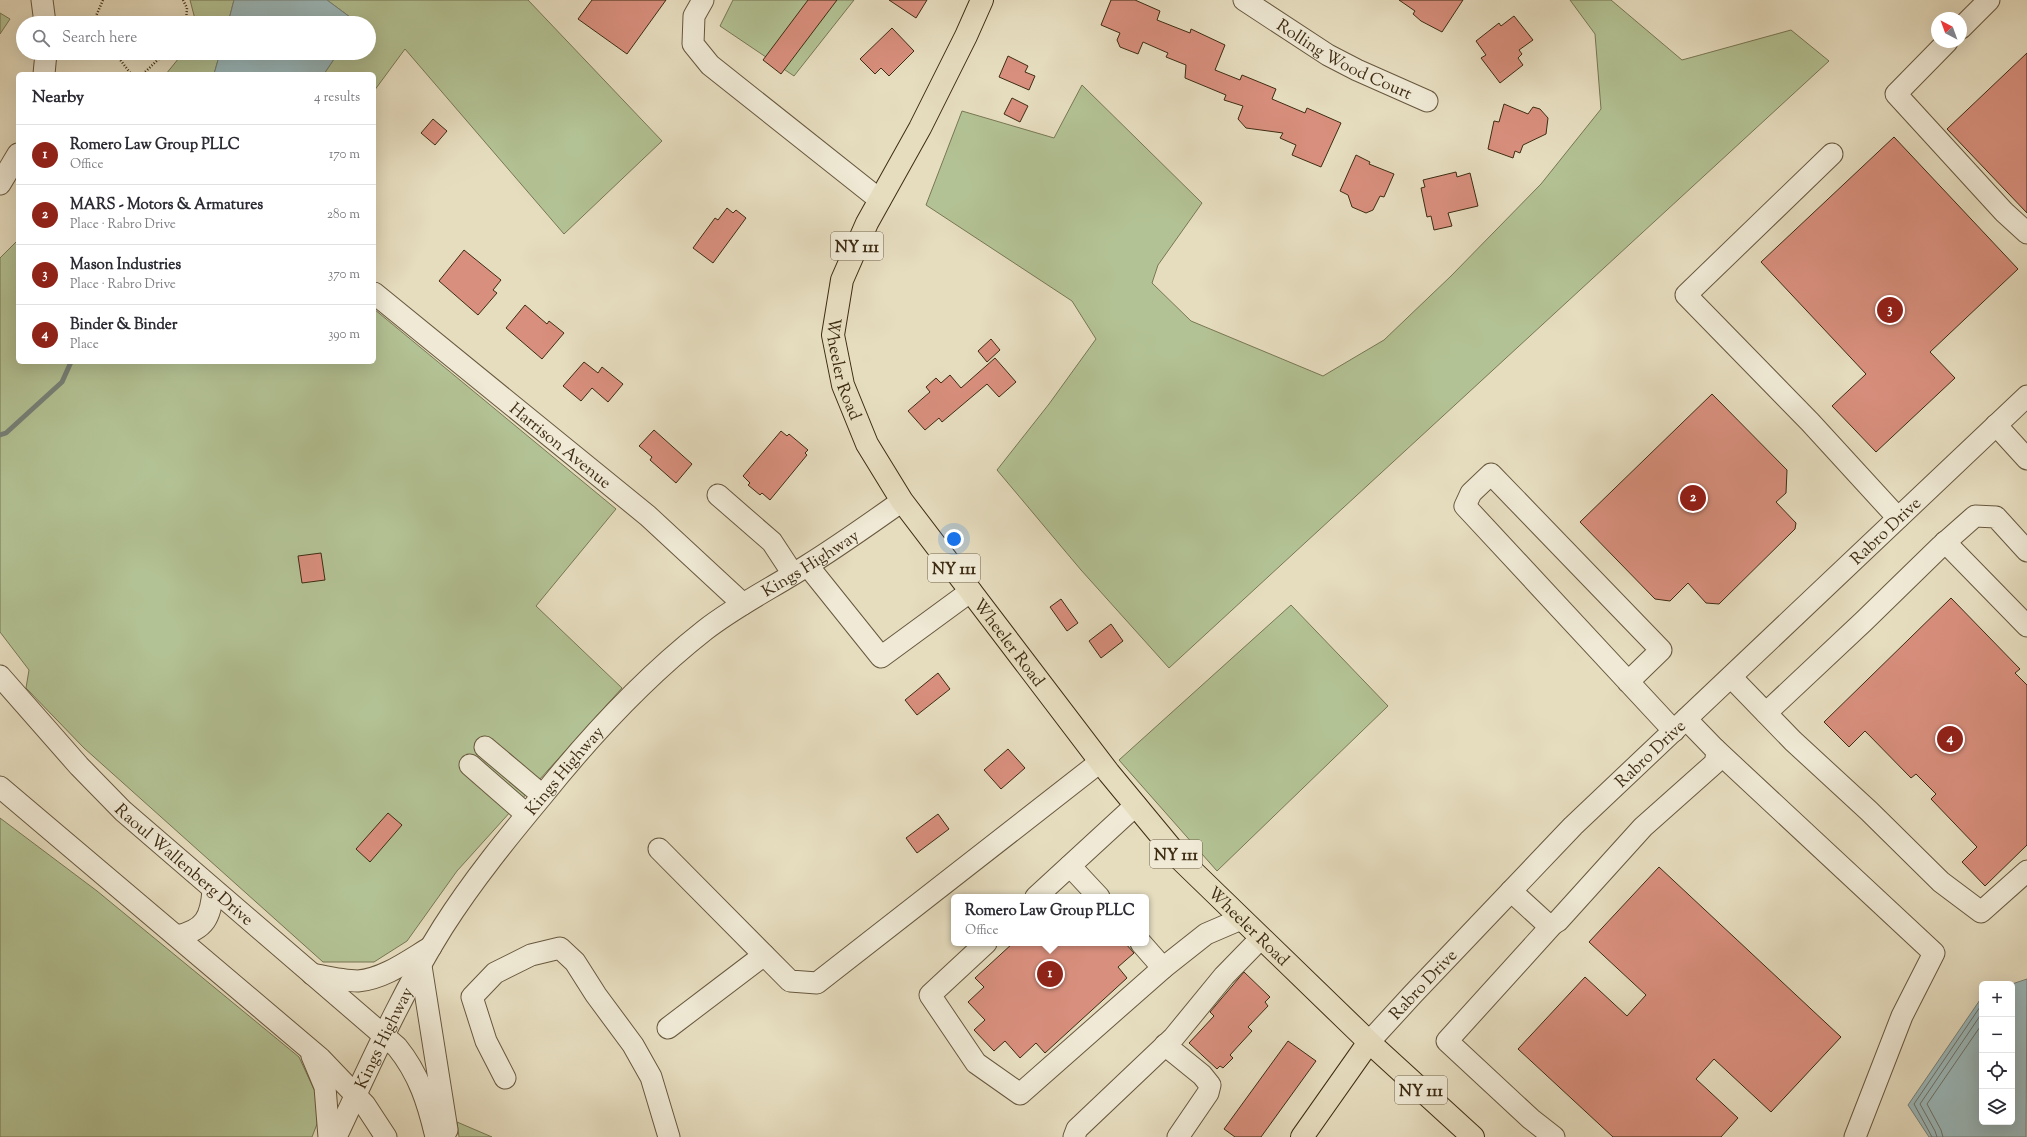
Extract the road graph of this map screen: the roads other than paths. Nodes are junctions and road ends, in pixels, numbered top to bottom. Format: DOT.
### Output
graph roads {
  1 [pos="42,0"];
  2 [pos="703,0"];
  3 [pos="982,0"];
  4 [pos="1244,0"];
  5 [pos="1989,0"];
  6 [pos="44,16"];
  7 [pos="1967,22"];
  8 [pos="1941,48"];
  9 [pos="45,60"];
  10 [pos="44,72"];
  11 [pos="1427,101"];
  12 [pos="1832,154"];
  13 [pos="16,157"];
  14 [pos="0,184"];
  15 [pos="880,200"];
  16 [pos="2027,233"];
  17 [pos="376,295"];
  18 [pos="2027,396"];
  19 [pos="1996,425"];
  20 [pos="2027,459"];
  21 [pos="718,496"];
  22 [pos="902,501"];
  23 [pos="1898,518"];
  24 [pos="1945,542"];
  25 [pos="2027,551"];
  26 [pos="801,570"];
  27 [pos="971,591"];
  28 [pos="743,604"];
  29 [pos="2027,626"];
  30 [pos="0,676"];
  31 [pos="1731,677"];
  32 [pos="1628,682"];
  33 [pos="1766,713"];
  34 [pos="1680,725"];
  35 [pos="485,747"];
  36 [pos="1715,749"];
  37 [pos="1100,762"];
  38 [pos="470,765"];
  39 [pos="0,787"];
  40 [pos="542,795"];
  41 [pos="1136,805"];
  42 [pos="526,814"];
  43 [pos="659,849"];
  44 [pos="1070,866"];
  45 [pos="2027,871"];
  46 [pos="213,890"];
  47 [pos="1511,891"];
  48 [pos="1039,894"];
  49 [pos="1096,894"];
  50 [pos="1240,919"];
  51 [pos="1553,924"];
  52 [pos="177,936"];
  53 [pos="1261,938"];
  54 [pos="983,946"];
  55 [pos="1144,946"];
  56 [pos="431,947"];
  57 [pos="764,955"];
  58 [pos="421,966"];
  59 [pos="1163,968"];
  60 [pos="310,973"];
  61 [pos="668,1028"];
  62 [pos="385,1036"];
  63 [pos="1369,1042"];
  64 [pos="1165,1045"];
  65 [pos="307,1047"];
  66 [pos="505,1078"];
  67 [pos="356,1095"];
  68 [pos="329,1137"];
  69 [pos="336,1137"];
  70 [pos="386,1137"];
  71 [pos="436,1137"];
  72 [pos="448,1137"];
  73 [pos="670,1137"];
  74 [pos="1074,1137"];
  75 [pos="1178,1137"];
  76 [pos="1302,1137"];
  77 [pos="1473,1137"];
  78 [pos="1554,1137"];
  79 [pos="1855,1137"];
  1 -- 6 [label="street"];
  2 -- 15 [label="street"];
  3 -- 15 [label="main road, Wheeler Road / NY 111"];
  4 -- 11 [label="street, Rolling Wood Court"];
  5 -- 7 [label="street"];
  8 -- 16 [label="street"];
  9 -- 10 [label="street"];
  12 -- 23 [label="street"];
  13 -- 14 [label="street"];
  15 -- 22 [label="main road, Wheeler Road / NY 111"];
  17 -- 28 [label="street, Harrison Avenue"];
  18 -- 19 [label="street, Rabro Drive"];
  19 -- 20 [label="street"];
  19 -- 23 [label="street, Rabro Drive"];
  21 -- 26 [label="street"];
  22 -- 26 [label="street, Kings Highway"];
  22 -- 27 [label="main road, Wheeler Road / NY 111"];
  23 -- 31 [label="street, Rabro Drive"];
  24 -- 25 [label="street"];
  24 -- 29 [label="street"];
  24 -- 33 [label="street"];
  26 -- 27 [label="street"];
  26 -- 28 [label="street, Kings Highway"];
  27 -- 37 [label="main road, Wheeler Road / NY 111"];
  28 -- 40 [label="street, Kings Highway"];
  30 -- 46 [label="street, Raoul Wallenberg Drive"];
  31 -- 33 [label="street"];
  31 -- 34 [label="street, Rabro Drive"];
  32 -- 32 [label="street"];
  32 -- 34 [label="street"];
  33 -- 45 [label="street"];
  34 -- 36 [label="street"];
  34 -- 47 [label="street, Rabro Drive"];
  35 -- 40 [label="street"];
  36 -- 51 [label="street"];
  36 -- 79 [label="street"];
  37 -- 41 [label="main road, Wheeler Road / NY 111"];
  37 -- 57 [label="street"];
  38 -- 42 [label="street"];
  39 -- 52 [label="street"];
  40 -- 42 [label="street, Kings Highway"];
  41 -- 44 [label="street"];
  41 -- 50 [label="main road, Wheeler Road / NY 111"];
  42 -- 56 [label="street, Kings Highway"];
  43 -- 57 [label="street"];
  44 -- 48 [label="street"];
  44 -- 49 [label="street"];
  46 -- 52 [label="street"];
  46 -- 60 [label="street, Raoul Wallenberg Drive"];
  47 -- 51 [label="street"];
  47 -- 63 [label="street, Rabro Drive"];
  50 -- 53 [label="main road, Wheeler Road / NY 111"];
  50 -- 59 [label="street"];
  51 -- 78 [label="street"];
  52 -- 65 [label="street"];
  53 -- 63 [label="main road, Wheeler Road / NY 111"];
  53 -- 64 [label="street"];
  54 -- 59 [label="street"];
  55 -- 59 [label="street"];
  56 -- 58 [label="street, Kings Highway"];
  56 -- 60 [label="street"];
  57 -- 61 [label="street"];
  58 -- 62 [label="street, Kings Highway"];
  58 -- 72 [label="street"];
  60 -- 62 [label="street, Raoul Wallenberg Drive"];
  62 -- 67 [label="street, Kings Highway"];
  62 -- 71 [label="street, Raoul Wallenberg Drive"];
  63 -- 76 [label="main road, Rabro Drive"];
  63 -- 77 [label="main road, Wheeler Road / NY 111"];
  64 -- 74 [label="street"];
  64 -- 75 [label="street"];
  65 -- 67 [label="street"];
  65 -- 68 [label="street"];
  66 -- 73 [label="street"];
  67 -- 69 [label="street, Kings Highway"];
  67 -- 70 [label="street"];
}
